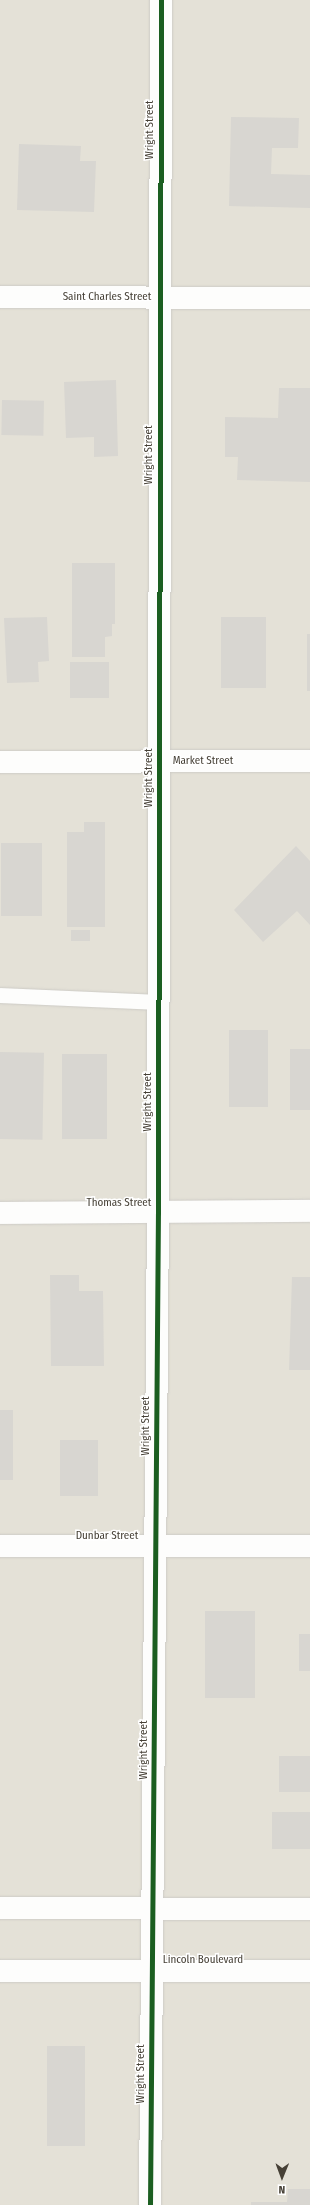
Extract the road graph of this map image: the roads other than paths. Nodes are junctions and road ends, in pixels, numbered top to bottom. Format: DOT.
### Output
graph roads {
  1 [pos="161,0"];
  2 [pos="0,297"];
  3 [pos="159,297"];
  4 [pos="310,298"];
  5 [pos="310,761"];
  6 [pos="0,762"];
  7 [pos="160,762"];
  8 [pos="0,995"];
  9 [pos="158,1002"];
  10 [pos="310,1211"];
  11 [pos="0,1213"];
  12 [pos="158,1213"];
  13 [pos="0,1546"];
  14 [pos="155,1546"];
  15 [pos="310,1546"];
  16 [pos="0,1908"];
  17 [pos="152,1908"];
  18 [pos="310,1909"];
  19 [pos="152,1970"];
  20 [pos="0,1971"];
  21 [pos="310,1971"];
  22 [pos="150,2205"];
  1 -- 3 [label="street, Wright Street"];
  2 -- 3 [label="street, Saint Charles Street"];
  3 -- 4 [label="street, Saint Charles Street"];
  3 -- 7 [label="street, Wright Street"];
  5 -- 7 [label="street, Market Street"];
  6 -- 7 [label="street, Market Street"];
  7 -- 9 [label="street, Wright Street"];
  8 -- 9 [label="lane"];
  9 -- 12 [label="street, Wright Street"];
  10 -- 12 [label="street, Thomas Street"];
  11 -- 12 [label="street, Thomas Street"];
  12 -- 14 [label="street, Wright Street"];
  13 -- 14 [label="street, Dunbar Street"];
  14 -- 15 [label="street, Dunbar Street"];
  14 -- 17 [label="street, Wright Street"];
  16 -- 17 [label="street"];
  17 -- 18 [label="street"];
  17 -- 19 [label="street, Wright Street"];
  19 -- 20 [label="street, Lincoln Boulevard"];
  19 -- 21 [label="street, Lincoln Boulevard"];
  19 -- 22 [label="street, Wright Street"];
}
